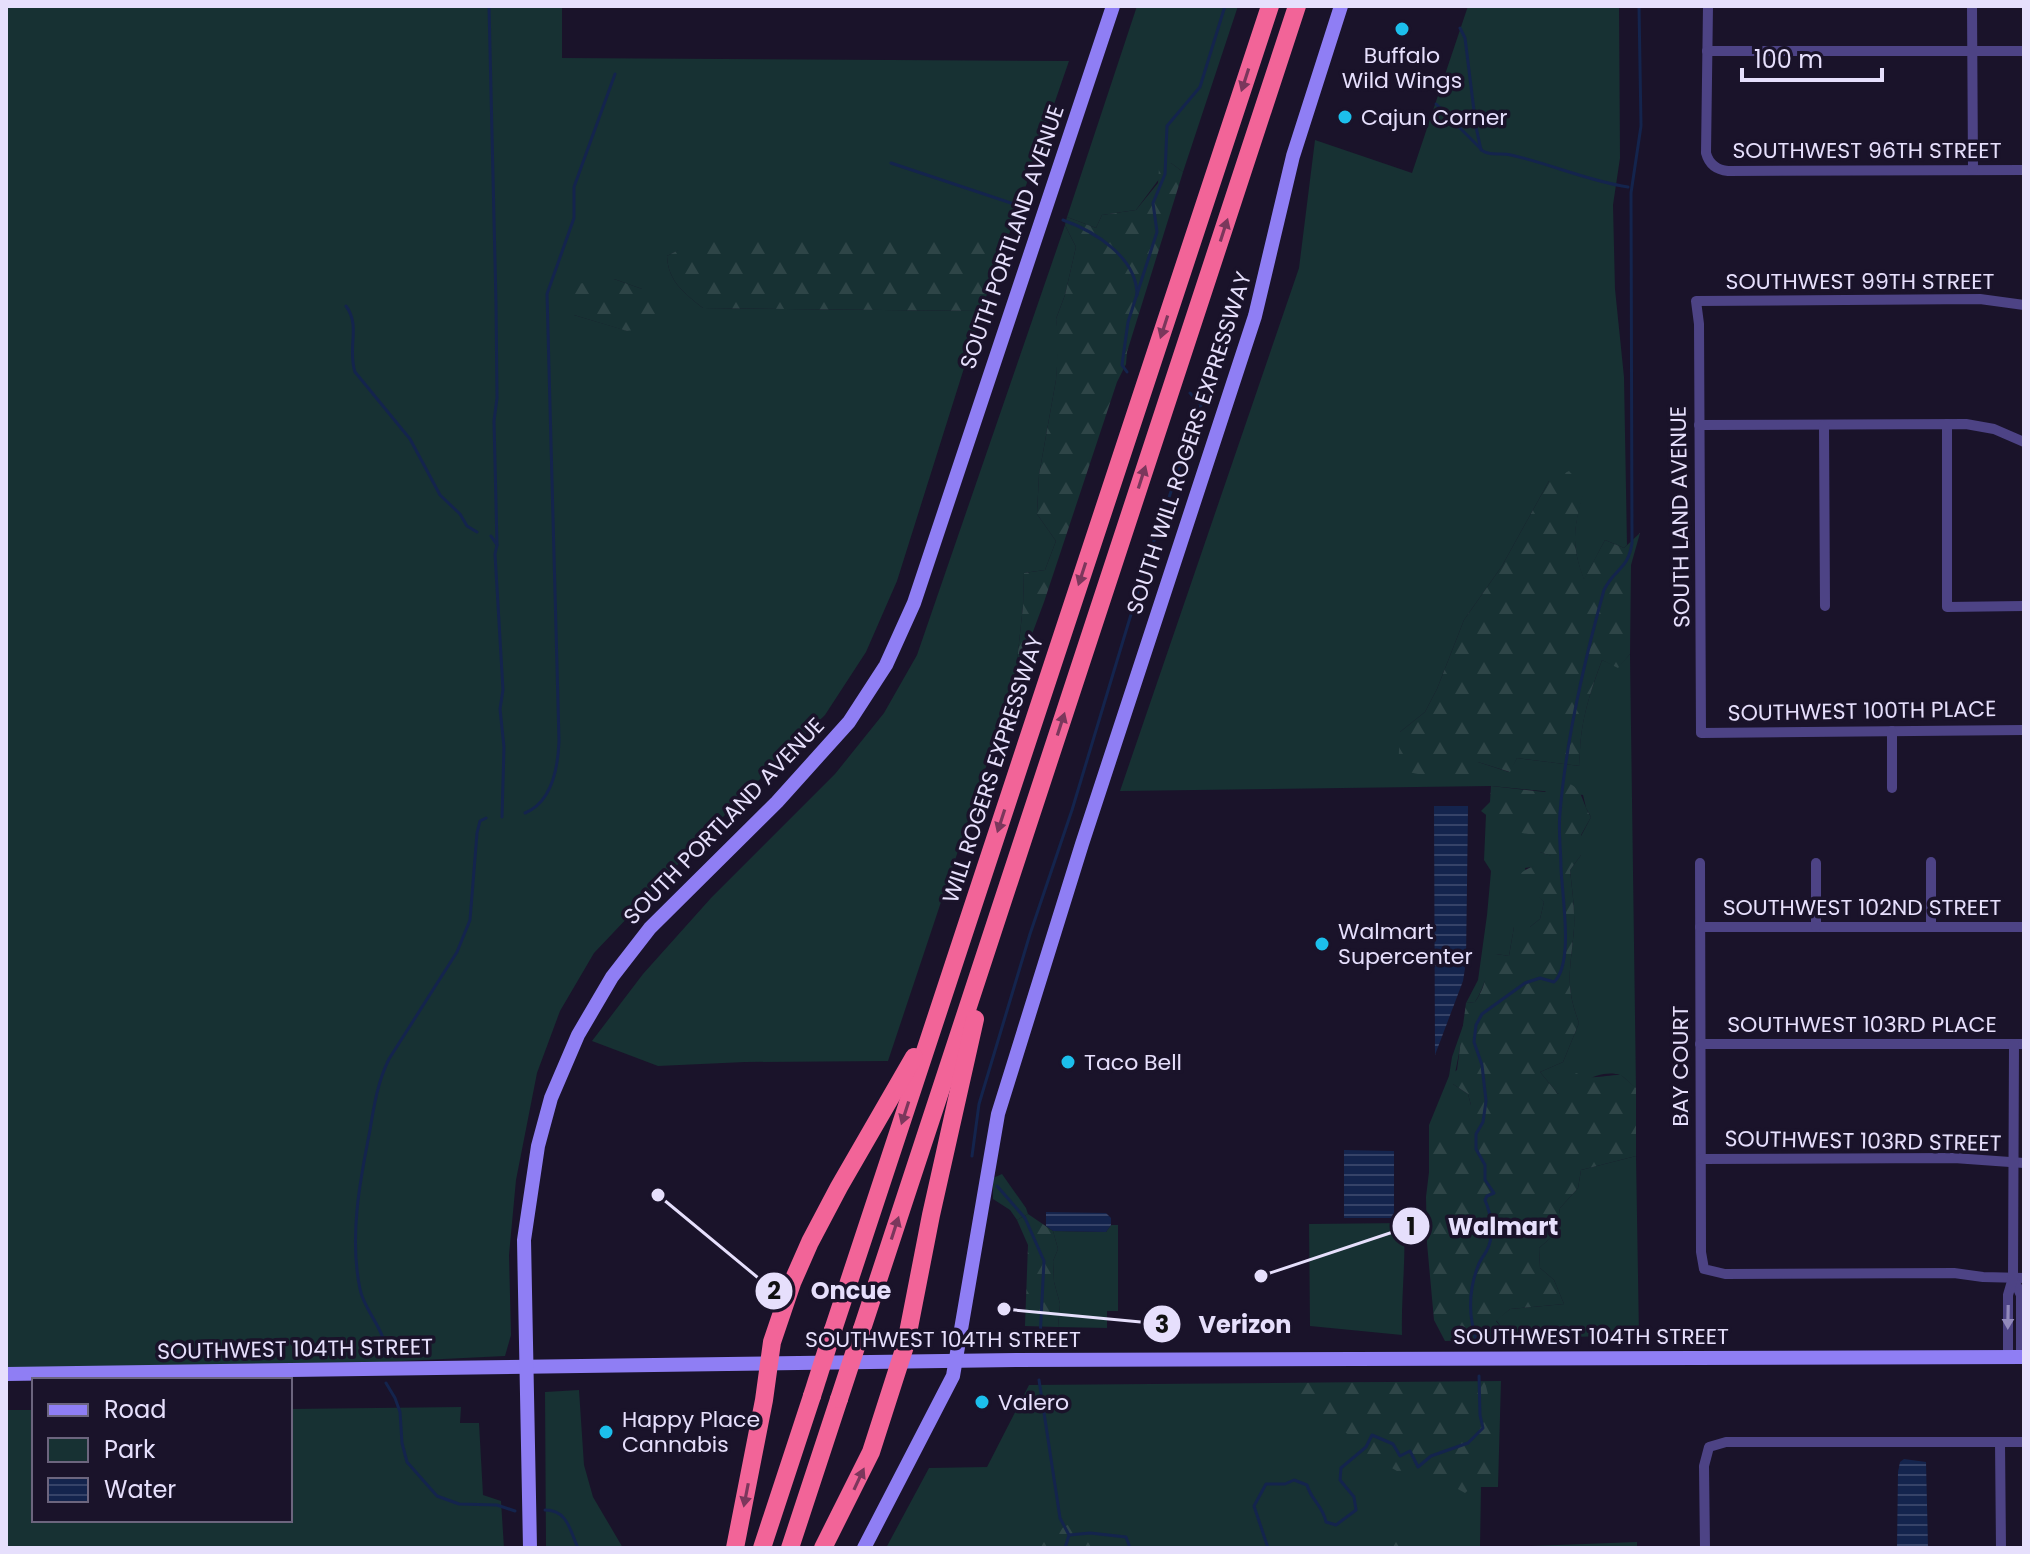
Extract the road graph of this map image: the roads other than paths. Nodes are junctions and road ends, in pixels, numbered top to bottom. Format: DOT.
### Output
graph roads {
  1 [pos="1113,6"];
  2 [pos="1270,6"];
  3 [pos="1297,6"];
  4 [pos="1341,6"];
  5 [pos="1708,6"];
  6 [pos="1972,6"];
  7 [pos="1707,51"];
  8 [pos="1972,51"];
  9 [pos="2024,51"];
  10 [pos="1973,170"];
  11 [pos="2024,170"];
  12 [pos="1696,301"];
  13 [pos="2024,305"];
  14 [pos="1947,424"];
  15 [pos="1699,425"];
  16 [pos="1824,425"];
  17 [pos="2024,442"];
  18 [pos="1825,606"];
  19 [pos="2024,606"];
  20 [pos="2024,730"];
  21 [pos="1892,731"];
  22 [pos="1701,733"];
  23 [pos="1892,788"];
  24 [pos="1931,862"];
  25 [pos="1700,863"];
  26 [pos="1816,863"];
  27 [pos="1700,927"];
  28 [pos="1816,927"];
  29 [pos="1931,927"];
  30 [pos="2024,927"];
  31 [pos="993,931"];
  32 [pos="938,1012"];
  33 [pos="1700,1044"];
  34 [pos="2019,1044"];
  35 [pos="1701,1159"];
  36 [pos="2019,1163"];
  37 [pos="2019,1278"];
  38 [pos="2017,1357"];
  39 [pos="955,1361"];
  40 [pos="900,1362"];
  41 [pos="768,1363"];
  42 [pos="528,1366"];
  43 [pos="6,1374"];
  44 [pos="2000,1442"];
  45 [pos="2024,1442"];
  46 [pos="530,1548"];
  47 [pos="735,1548"];
  48 [pos="762,1548"];
  49 [pos="790,1548"];
  50 [pos="823,1548"];
  51 [pos="864,1548"];
  52 [pos="1705,1548"];
  53 [pos="2001,1548"];
  1 -- 42 [label="main road, SOUTH PORTLAND AVENUE"];
  2 -- 32 [label="highway, WILL ROGERS EXPRESSWAY, one-way"];
  31 -- 3 [label="highway, one-way"];
  4 -- 39 [label="main road, SOUTH WILL ROGERS EXPRESSWAY"];
  5 -- 7 [label="street"];
  6 -- 8 [label="street"];
  7 -- 8 [label="street"];
  7 -- 10 [label="street, SOUTHWEST 96TH STREET"];
  8 -- 9 [label="street"];
  8 -- 10 [label="street"];
  10 -- 11 [label="street, SOUTHWEST 96TH STREET"];
  12 -- 13 [label="street, SOUTHWEST 99TH STREET"];
  12 -- 15 [label="street, SOUTH LAND AVENUE"];
  14 -- 16 [label="street"];
  14 -- 17 [label="street"];
  14 -- 19 [label="street"];
  15 -- 16 [label="street"];
  15 -- 22 [label="street, SOUTH LAND AVENUE"];
  16 -- 18 [label="street"];
  20 -- 21 [label="street, SOUTHWEST 100TH PLACE"];
  21 -- 22 [label="street, SOUTHWEST 100TH PLACE"];
  21 -- 23 [label="street"];
  24 -- 29 [label="street"];
  25 -- 27 [label="street, BAY COURT"];
  26 -- 28 [label="street"];
  27 -- 28 [label="street, SOUTHWEST 102ND STREET"];
  27 -- 33 [label="street, BAY COURT"];
  28 -- 29 [label="street, SOUTHWEST 102ND STREET"];
  29 -- 30 [label="street, SOUTHWEST 102ND STREET"];
  31 -- 40 [label="highway"];
  49 -- 31 [label="highway, one-way, bridge"];
  32 -- 41 [label="highway"];
  32 -- 48 [label="highway, WILL ROGERS EXPRESSWAY, one-way, bridge"];
  33 -- 34 [label="street, SOUTHWEST 103RD PLACE"];
  33 -- 35 [label="street, BAY COURT"];
  34 -- 36 [label="street"];
  35 -- 36 [label="street, SOUTHWEST 103RD STREET"];
  35 -- 37 [label="street, BAY COURT"];
  36 -- 37 [label="street"];
  37 -- 38 [label="street"];
  38 -- 39 [label="main road, SOUTHWEST 104TH STREET"];
  39 -- 40 [label="main road, SOUTHWEST 104TH STREET"];
  39 -- 51 [label="main road"];
  40 -- 41 [label="main road, SOUTHWEST 104TH STREET"];
  50 -- 40 [label="highway, one-way"];
  41 -- 42 [label="main road, SOUTHWEST 104TH STREET"];
  41 -- 47 [label="highway, one-way"];
  42 -- 43 [label="main road, SOUTHWEST 104TH STREET"];
  42 -- 46 [label="main road, SOUTH PORTLAND AVENUE"];
  44 -- 45 [label="street"];
  44 -- 52 [label="street"];
  44 -- 53 [label="street"];
}
